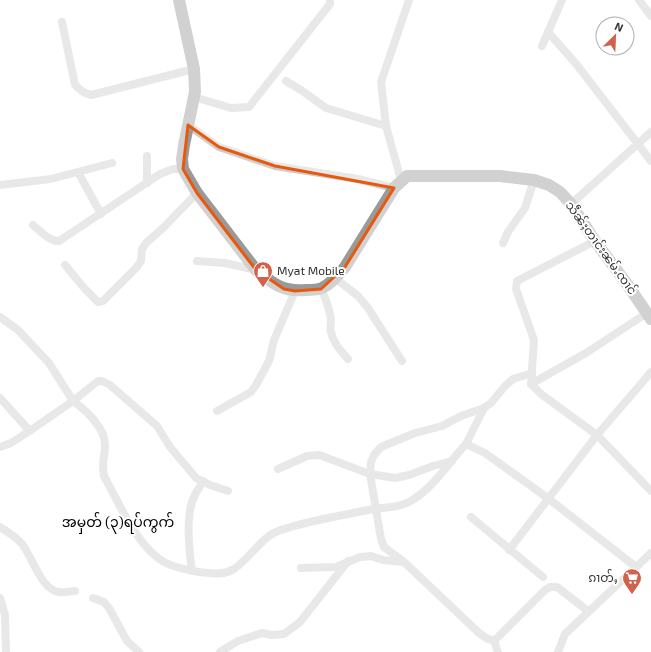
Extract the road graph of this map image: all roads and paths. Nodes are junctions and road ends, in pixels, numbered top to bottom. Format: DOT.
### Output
graph roads {
  1 [pos="179,0"];
  2 [pos="330,0"];
  3 [pos="409,0"];
  4 [pos="562,0"];
  5 [pos="639,0"];
  6 [pos="651,16"];
  7 [pos="62,22"];
  8 [pos="548,32"];
  9 [pos="542,46"];
  10 [pos="194,69"];
  11 [pos="286,81"];
  12 [pos="194,97"];
  13 [pos="188,125"];
  14 [pos="386,126"];
  15 [pos="651,132"];
  16 [pos="638,144"];
  17 [pos="147,156"];
  18 [pos="651,161"];
  19 [pos="112,163"];
  20 [pos="183,169"];
  21 [pos="78,172"];
  22 [pos="534,180"];
  23 [pos="147,183"];
  24 [pos="397,184"];
  25 [pos="0,185"];
  26 [pos="197,193"];
  27 [pos="571,204"];
  28 [pos="101,214"];
  29 [pos="33,225"];
  30 [pos="595,241"];
  31 [pos="502,243"];
  32 [pos="197,261"];
  33 [pos="65,265"];
  34 [pos="256,270"];
  35 [pos="335,278"];
  36 [pos="321,288"];
  37 [pos="295,291"];
  38 [pos="649,316"];
  39 [pos="0,317"];
  40 [pos="348,359"];
  41 [pos="402,361"];
  42 [pos="651,372"];
  43 [pos="532,373"];
  44 [pos="530,384"];
  45 [pos="0,398"];
  46 [pos="73,401"];
  47 [pos="484,408"];
  48 [pos="216,411"];
  49 [pos="31,430"];
  50 [pos="596,435"];
  51 [pos="466,444"];
  52 [pos="0,447"];
  53 [pos="452,461"];
  54 [pos="278,469"];
  55 [pos="370,474"];
  56 [pos="203,481"];
  57 [pos="651,491"];
  58 [pos="228,492"];
  59 [pos="549,499"];
  60 [pos="376,509"];
  61 [pos="472,517"];
  62 [pos="0,527"];
  63 [pos="509,550"];
  64 [pos="651,553"];
  65 [pos="348,561"];
  66 [pos="404,562"];
  67 [pos="636,567"];
  68 [pos="301,568"];
  69 [pos="192,571"];
  70 [pos="543,578"];
  71 [pos="75,591"];
  72 [pos="0,598"];
  73 [pos="93,598"];
  74 [pos="588,611"];
  75 [pos="494,641"];
  76 [pos="6,652"];
  77 [pos="139,652"];
  78 [pos="220,652"];
  79 [pos="498,652"];
  80 [pos="558,652"];
  1 -- 10 [label="highway"];
  2 -- 12 [label="street"];
  3 -- 14 [label="street"];
  4 -- 8 [label="street"];
  5 -- 6 [label="street"];
  7 -- 10 [label="street"];
  8 -- 9 [label="street"];
  8 -- 16 [label="street"];
  10 -- 12 [label="highway"];
  11 -- 14 [label="street"];
  12 -- 13 [label="highway"];
  13 -- 20 [label="highway"];
  13 -- 24 [label="street"];
  14 -- 24 [label="street"];
  15 -- 16 [label="street"];
  16 -- 18 [label="street"];
  16 -- 27 [label="street"];
  17 -- 23 [label="street"];
  19 -- 21 [label="street"];
  20 -- 23 [label="street"];
  20 -- 26 [label="highway"];
  21 -- 25 [label="street"];
  21 -- 28 [label="street"];
  22 -- 24 [label="highway, သဵၼ်ႈတၢင်းၼမ်ႉၸၢင်"];
  22 -- 27 [label="highway, သဵၼ်ႈတၢင်းၼမ်ႉၸၢင်"];
  22 -- 31 [label="street"];
  23 -- 28 [label="street"];
  24 -- 35 [label="highway"];
  26 -- 33 [label="street"];
  26 -- 34 [label="highway"];
  27 -- 30 [label="highway, သဵၼ်ႈတၢင်းၼမ်ႉၸၢင်"];
  28 -- 29 [label="street"];
  30 -- 38 [label="highway, သဵၼ်ႈတၢင်းၼမ်ႉၸၢင်"];
  30 -- 43 [label="street"];
  32 -- 34 [label="street"];
  34 -- 37 [label="highway"];
  35 -- 36 [label="highway"];
  35 -- 41 [label="street"];
  36 -- 37 [label="highway"];
  36 -- 40 [label="street"];
  37 -- 48 [label="street"];
  38 -- 44 [label="street"];
  39 -- 46 [label="street"];
  42 -- 50 [label="street"];
  43 -- 44 [label="street"];
  43 -- 47 [label="street"];
  44 -- 50 [label="street"];
  45 -- 49 [label="street"];
  46 -- 49 [label="street"];
  46 -- 56 [label="street"];
  46 -- 69 [label="street"];
  47 -- 51 [label="street"];
  47 -- 55 [label="street"];
  49 -- 52 [label="street"];
  50 -- 57 [label="street"];
  50 -- 59 [label="street"];
  51 -- 53 [label="street"];
  51 -- 59 [label="street"];
  53 -- 55 [label="street"];
  53 -- 60 [label="street"];
  54 -- 55 [label="street"];
  55 -- 60 [label="street"];
  56 -- 58 [label="street"];
  56 -- 69 [label="street"];
  59 -- 63 [label="street"];
  59 -- 67 [label="street"];
  60 -- 66 [label="street"];
  60 -- 69 [label="street"];
  61 -- 63 [label="street"];
  62 -- 71 [label="street"];
  63 -- 70 [label="street"];
  64 -- 67 [label="street"];
  65 -- 66 [label="street"];
  65 -- 68 [label="street"];
  65 -- 78 [label="street"];
  66 -- 75 [label="street"];
  67 -- 74 [label="street"];
  72 -- 76 [label="street"];
  73 -- 77 [label="street"];
  74 -- 75 [label="street"];
  74 -- 80 [label="street"];
  75 -- 79 [label="street"];
}
